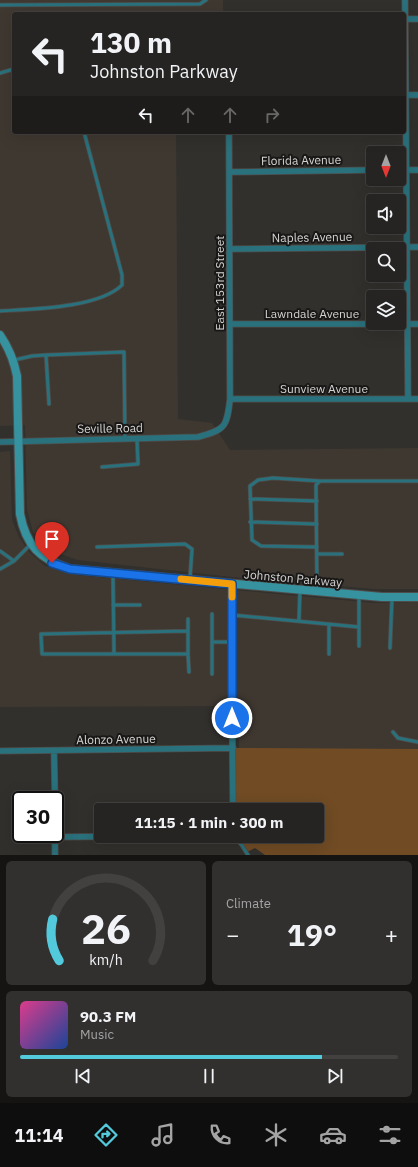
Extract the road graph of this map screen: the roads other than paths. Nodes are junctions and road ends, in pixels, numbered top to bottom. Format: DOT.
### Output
graph roads {
  1 [pos="142,0"];
  2 [pos="206,0"];
  3 [pos="405,0"];
  4 [pos="142,4"];
  5 [pos="0,5"];
  6 [pos="404,12"];
  7 [pos="418,19"];
  8 [pos="406,20"];
  9 [pos="12,70"];
  10 [pos="0,73"];
  11 [pos="406,95"];
  12 [pos="418,95"];
  13 [pos="85,134"];
  14 [pos="229,134"];
  15 [pos="406,134"];
  16 [pos="406,146"];
  17 [pos="366,170"];
  18 [pos="406,170"];
  19 [pos="418,170"];
  20 [pos="230,172"];
  21 [pos="407,247"];
  22 [pos="418,247"];
  23 [pos="230,249"];
  24 [pos="0,311"];
  25 [pos="230,324"];
  26 [pos="407,324"];
  27 [pos="418,324"];
  28 [pos="0,335"];
  29 [pos="46,355"];
  30 [pos="14,360"];
  31 [pos="230,399"];
  32 [pos="408,399"];
  33 [pos="418,399"];
  34 [pos="49,404"];
  35 [pos="219,432"];
  36 [pos="124,439"];
  37 [pos="137,439"];
  38 [pos="0,442"];
  39 [pos="19,442"];
  40 [pos="102,467"];
  41 [pos="320,481"];
  42 [pos="418,481"];
  43 [pos="250,500"];
  44 [pos="317,501"];
  45 [pos="250,522"];
  46 [pos="317,524"];
  47 [pos="31,544"];
  48 [pos="97,547"];
  49 [pos="317,547"];
  50 [pos="0,551"];
  51 [pos="317,554"];
  52 [pos="342,554"];
  53 [pos="14,561"];
  54 [pos="0,569"];
  55 [pos="114,573"];
  56 [pos="190,580"];
  57 [pos="232,584"];
  58 [pos="300,590"];
  59 [pos="317,592"];
  60 [pos="359,596"];
  61 [pos="392,597"];
  62 [pos="418,597"];
  63 [pos="113,604"];
  64 [pos="140,605"];
  65 [pos="212,614"];
  66 [pos="232,615"];
  67 [pos="188,619"];
  68 [pos="299,620"];
  69 [pos="329,624"];
  70 [pos="359,627"];
  71 [pos="188,631"];
  72 [pos="114,632"];
  73 [pos="212,642"];
  74 [pos="232,642"];
  75 [pos="359,646"];
  76 [pos="390,648"];
  77 [pos="114,654"];
  78 [pos="188,654"];
  79 [pos="328,654"];
  80 [pos="189,672"];
  81 [pos="212,674"];
  82 [pos="393,732"];
  83 [pos="418,742"];
  84 [pos="233,748"];
  85 [pos="0,751"];
  86 [pos="54,751"];
  87 [pos="55,791"];
  88 [pos="233,803"];
  89 [pos="64,837"];
  90 [pos="94,837"];
  91 [pos="55,843"];
  92 [pos="240,843"];
  93 [pos="55,855"];
  94 [pos="248,855"];
  1 -- 4 [label="lane"];
  2 -- 4 [label="lane"];
  3 -- 6 [label="street"];
  4 -- 5 [label="lane"];
  7 -- 8 [label="street"];
  9 -- 10 [label="lane"];
  11 -- 12 [label="street"];
  13 -- 24 [label="lane"];
  14 -- 20 [label="street, East 153rd Street"];
  15 -- 16 [label="street"];
  17 -- 20 [label="street, Florida Avenue"];
  18 -- 19 [label="street"];
  18 -- 21 [label="street"];
  20 -- 23 [label="street, East 153rd Street"];
  21 -- 22 [label="street, Naples Avenue"];
  21 -- 23 [label="street, Naples Avenue"];
  21 -- 26 [label="street"];
  23 -- 25 [label="street, East 153rd Street"];
  25 -- 26 [label="street, Lawndale Avenue"];
  25 -- 31 [label="street, East 153rd Street"];
  26 -- 27 [label="street, Lawndale Avenue"];
  26 -- 32 [label="street"];
  28 -- 30 [label="street, Johnston Parkway"];
  29 -- 30 [label="lane"];
  29 -- 34 [label="lane"];
  29 -- 36 [label="lane"];
  30 -- 39 [label="street, Johnston Parkway"];
  31 -- 32 [label="street, Sunview Avenue"];
  31 -- 35 [label="street, East 153rd Street"];
  32 -- 33 [label="street, Sunview Avenue"];
  35 -- 37 [label="street, Seville Road"];
  36 -- 37 [label="street, Seville Road"];
  36 -- 39 [label="street, Seville Road"];
  37 -- 40 [label="lane"];
  38 -- 39 [label="street, Seville Road"];
  39 -- 47 [label="street, Johnston Parkway"];
  41 -- 42 [label="lane"];
  41 -- 43 [label="lane"];
  41 -- 44 [label="lane"];
  43 -- 44 [label="lane"];
  43 -- 45 [label="lane"];
  44 -- 46 [label="lane"];
  45 -- 46 [label="lane"];
  45 -- 49 [label="lane"];
  46 -- 49 [label="lane"];
  47 -- 53 [label="lane"];
  47 -- 55 [label="street, Johnston Parkway"];
  48 -- 56 [label="lane"];
  49 -- 51 [label="lane"];
  50 -- 53 [label="lane"];
  51 -- 52 [label="lane"];
  51 -- 59 [label="lane"];
  53 -- 54 [label="lane"];
  55 -- 56 [label="street, Johnston Parkway"];
  55 -- 63 [label="lane"];
  56 -- 57 [label="street, Johnston Parkway"];
  57 -- 58 [label="street, Johnston Parkway"];
  57 -- 66 [label="street"];
  58 -- 59 [label="street, Johnston Parkway"];
  58 -- 68 [label="lane"];
  59 -- 60 [label="street, Johnston Parkway"];
  60 -- 61 [label="street, Johnston Parkway"];
  60 -- 70 [label="lane"];
  61 -- 62 [label="street, Johnston Parkway"];
  61 -- 76 [label="lane"];
  63 -- 64 [label="lane"];
  63 -- 72 [label="lane"];
  65 -- 73 [label="lane"];
  66 -- 68 [label="lane"];
  66 -- 74 [label="street"];
  67 -- 71 [label="lane"];
  68 -- 69 [label="lane"];
  69 -- 70 [label="lane"];
  69 -- 79 [label="lane"];
  70 -- 75 [label="lane"];
  71 -- 72 [label="lane"];
  71 -- 78 [label="lane"];
  72 -- 77 [label="lane"];
  72 -- 77 [label="lane"];
  73 -- 74 [label="lane"];
  73 -- 81 [label="lane"];
  74 -- 84 [label="street"];
  77 -- 78 [label="lane"];
  78 -- 80 [label="lane"];
  82 -- 83 [label="lane"];
  84 -- 86 [label="street, Alonzo Avenue"];
  84 -- 88 [label="street"];
  85 -- 86 [label="street, Alonzo Avenue"];
  86 -- 87 [label="street"];
  89 -- 90 [label="street"];
  91 -- 93 [label="street"];
  92 -- 94 [label="lane"];
}
